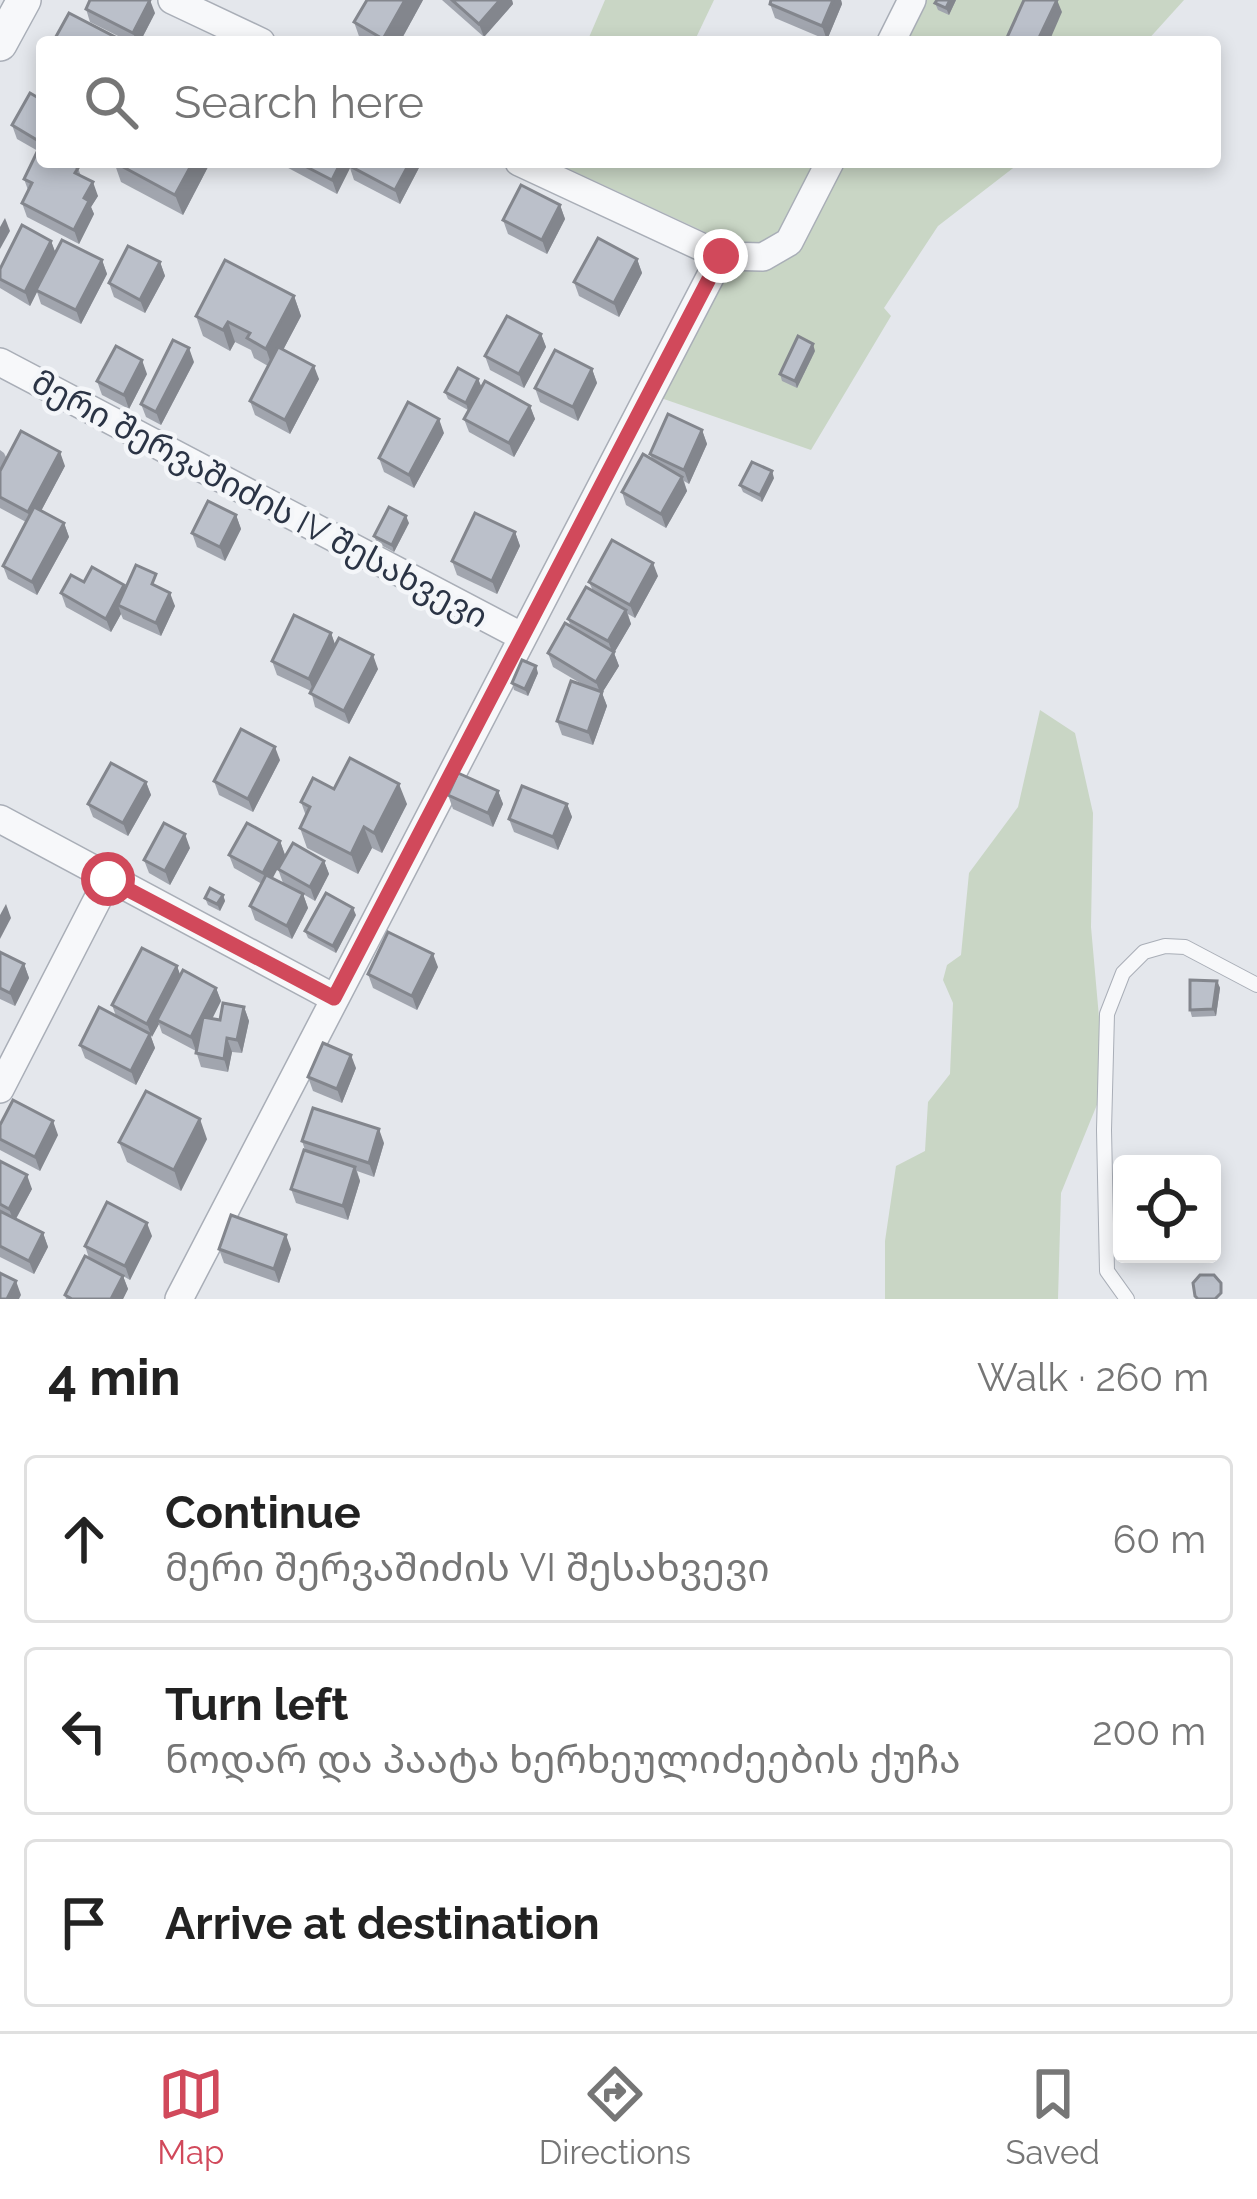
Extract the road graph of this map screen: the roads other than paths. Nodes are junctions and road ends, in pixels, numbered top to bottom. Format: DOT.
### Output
graph roads {
  1 [pos="24,0"];
  2 [pos="172,0"];
  3 [pos="912,0"];
  4 [pos="248,36"];
  5 [pos="893,36"];
  6 [pos="0,44"];
  7 [pos="531,168"];
  8 [pos="827,168"];
  9 [pos="721,256"];
  10 [pos="0,362"];
  11 [pos="521,636"];
  12 [pos="0,819"];
  13 [pos="108,879"];
  14 [pos="1257,985"];
  15 [pos="334,998"];
  16 [pos="0,1089"];
  17 [pos="179,1299"];
  18 [pos="1127,1299"];
  1 -- 6 [label="street"];
  2 -- 4 [label="street"];
  3 -- 5 [label="street"];
  7 -- 9 [label="street"];
  8 -- 9 [label="street"];
  9 -- 11 [label="street"];
  10 -- 11 [label="street, მერი შერვაშიძის IV შესახვევი"];
  11 -- 15 [label="street"];
  12 -- 13 [label="street"];
  13 -- 15 [label="street"];
  13 -- 16 [label="street"];
  14 -- 18 [label="lane"];
  15 -- 17 [label="street"];
}
